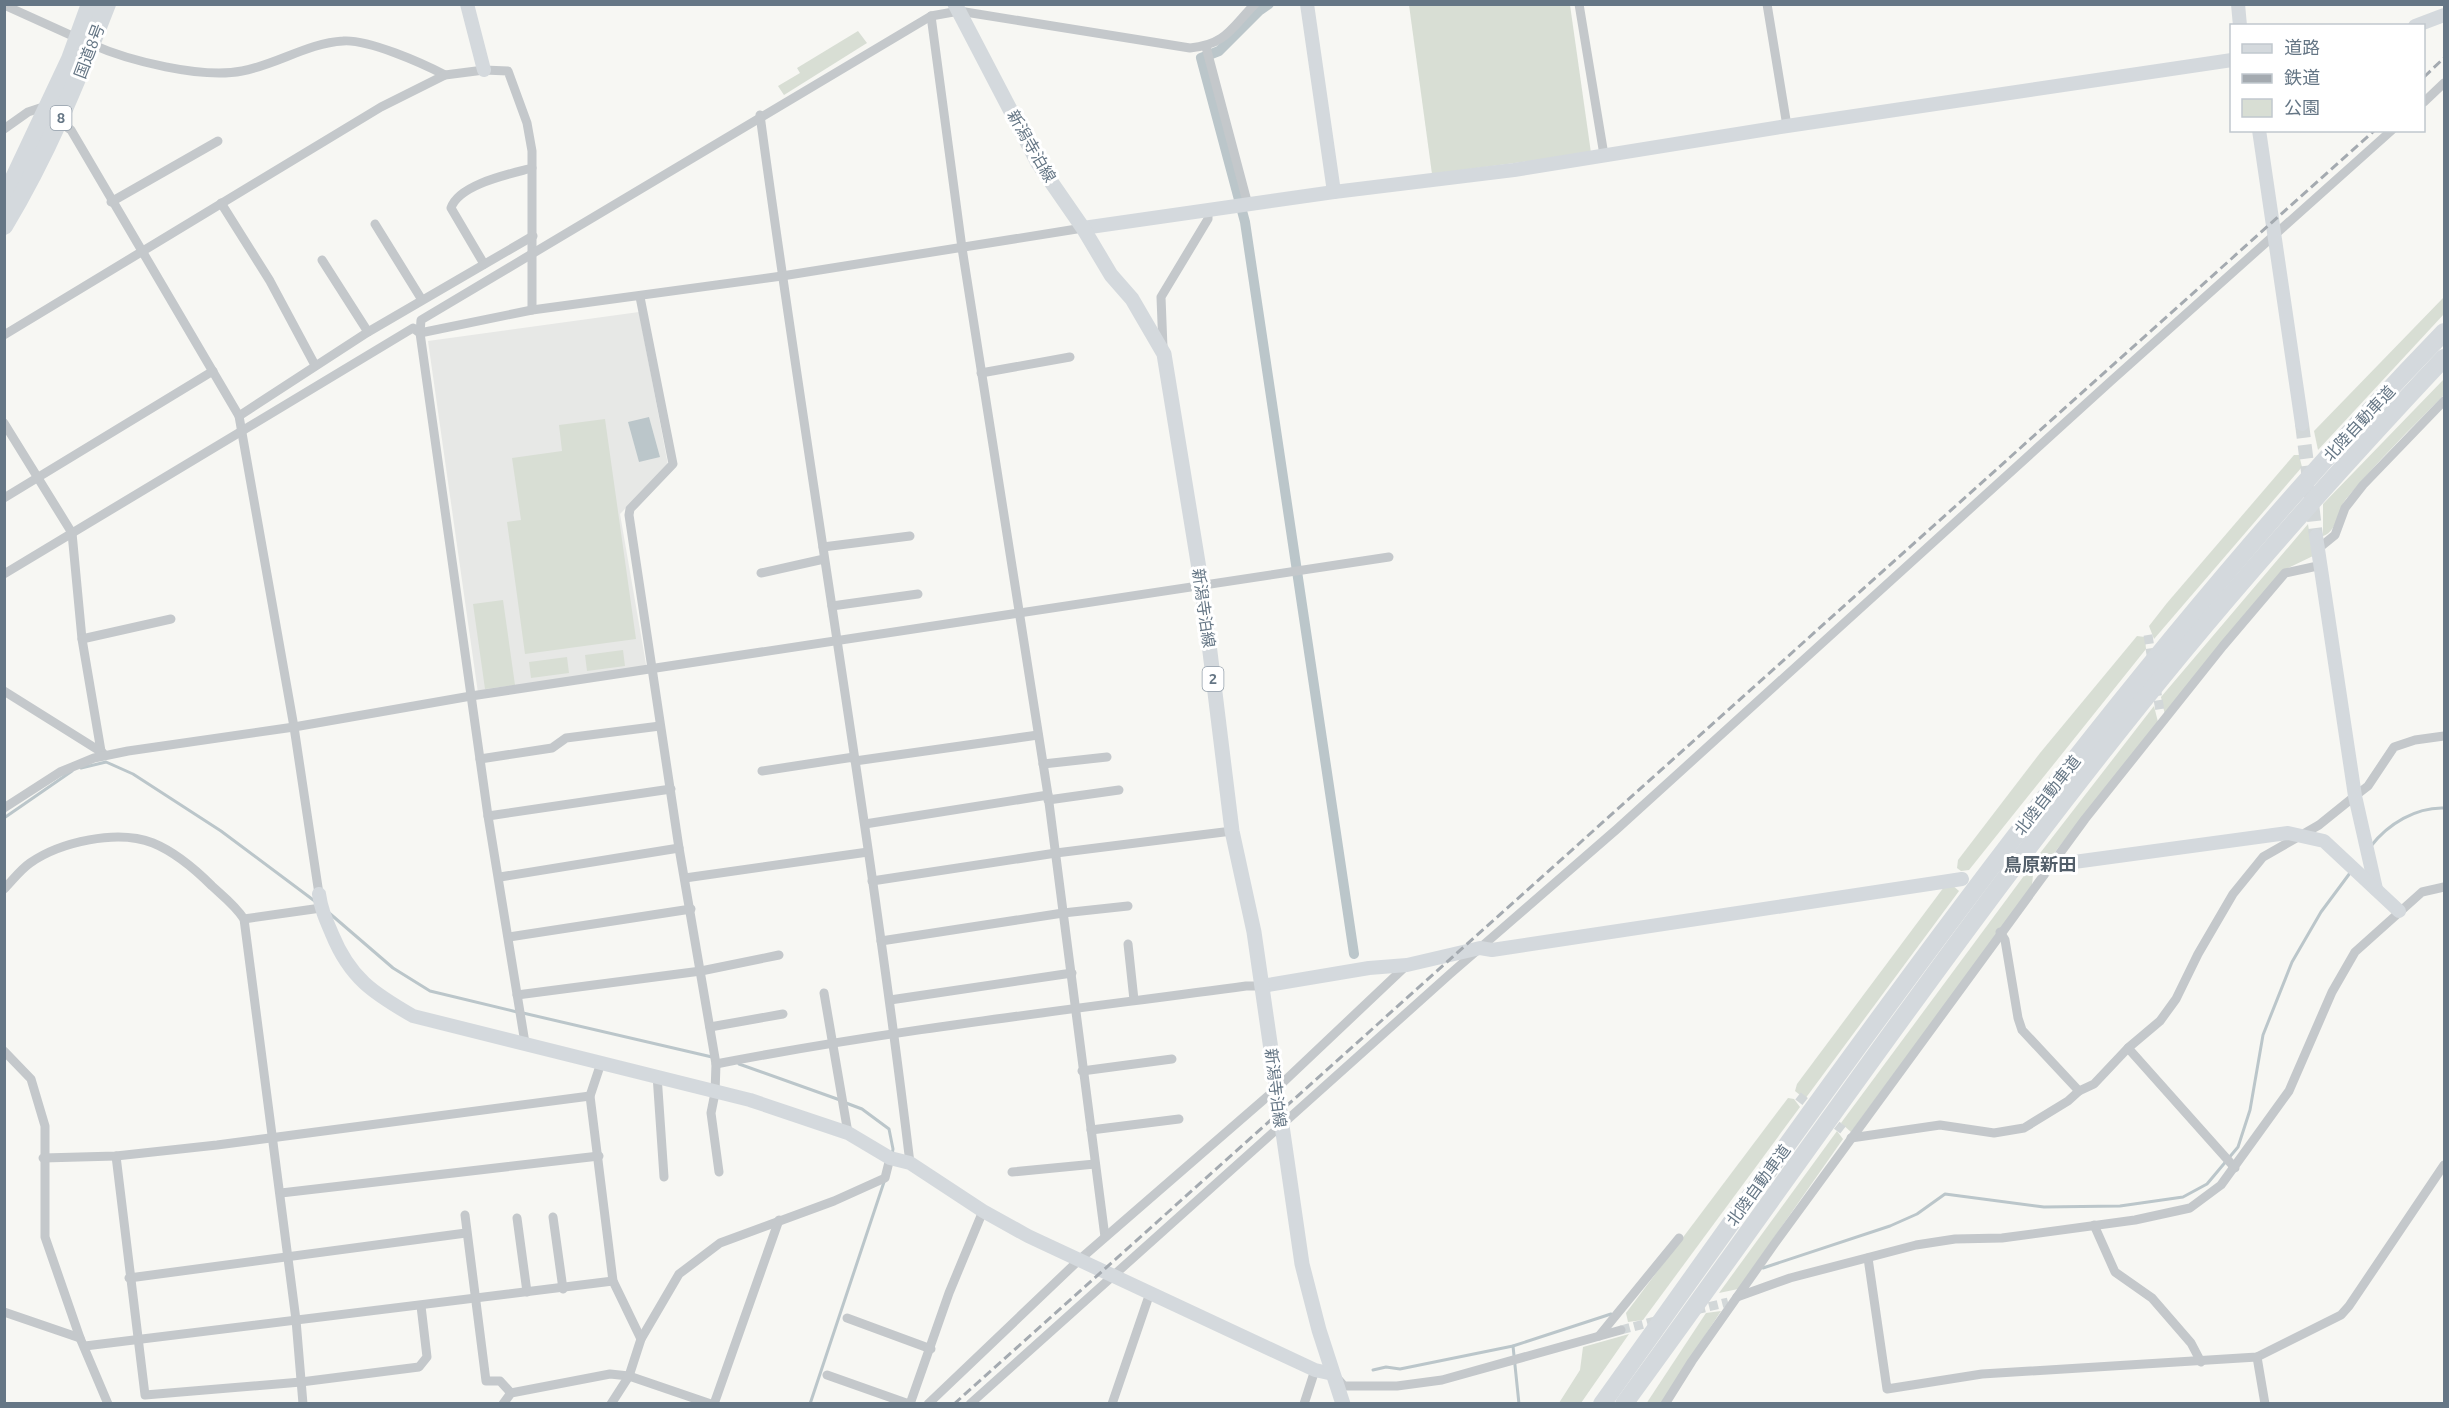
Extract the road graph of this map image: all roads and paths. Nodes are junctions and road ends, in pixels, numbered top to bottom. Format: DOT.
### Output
graph roads {
  1 [pos="90,4"];
  2 [pos="107,4"];
  3 [pos="467,4"];
  4 [pos="1255,4"];
  5 [pos="1307,4"];
  6 [pos="1579,4"];
  7 [pos="1767,4"];
  8 [pos="2238,4"];
  9 [pos="4,5"];
  10 [pos="957,8"];
  11 [pos="2445,15"];
  12 [pos="931,16"];
  13 [pos="2240,24"];
  14 [pos="2420,24"];
  15 [pos="84,41"];
  16 [pos="1206,47"];
  17 [pos="2230,60"];
  18 [pos="484,70"];
  19 [pos="446,75"];
  20 [pos="2445,83"];
  21 [pos="2425,101"];
  22 [pos="760,115"];
  23 [pos="53,116"];
  24 [pos="1786,126"];
  25 [pos="4,129"];
  26 [pos="2259,132"];
  27 [pos="2390,132"];
  28 [pos="218,141"];
  29 [pos="1604,155"];
  30 [pos="532,168"];
  31 [pos="1334,192"];
  32 [pos="4,199"];
  33 [pos="111,202"];
  34 [pos="221,203"];
  35 [pos="1248,205"];
  36 [pos="1208,211"];
  37 [pos="375,224"];
  38 [pos="4,226"];
  39 [pos="1083,228"];
  40 [pos="533,236"];
  41 [pos="2273,236"];
  42 [pos="962,248"];
  43 [pos="142,252"];
  44 [pos="532,254"];
  45 [pos="322,260"];
  46 [pos="484,264"];
  47 [pos="782,276"];
  48 [pos="640,297"];
  49 [pos="422,300"];
  50 [pos="532,310"];
  51 [pos="368,332"];
  52 [pos="2445,332"];
  53 [pos="420,333"];
  54 [pos="4,335"];
  55 [pos="1164,354"];
  56 [pos="1070,357"];
  57 [pos="2445,358"];
  58 [pos="315,365"];
  59 [pos="213,371"];
  60 [pos="981,373"];
  61 [pos="2444,402"];
  62 [pos="239,416"];
  63 [pos="4,423"];
  64 [pos="2302,424"];
  65 [pos="243,430"];
  66 [pos="39,477"];
  67 [pos="4,498"];
  68 [pos="72,532"];
  69 [pos="910,536"];
  70 [pos="2318,542"];
  71 [pos="823,547"];
  72 [pos="1389,557"];
  73 [pos="824,560"];
  74 [pos="2322,565"];
  75 [pos="761,573"];
  76 [pos="4,574"];
  77 [pos="1202,587"];
  78 [pos="918,594"];
  79 [pos="832,606"];
  80 [pos="1020,612"];
  81 [pos="171,619"];
  82 [pos="82,639"];
  83 [pos="838,640"];
  84 [pos="652,668"];
  85 [pos="4,691"];
  86 [pos="471,696"];
  87 [pos="660,726"];
  88 [pos="294,727"];
  89 [pos="1038,735"];
  90 [pos="2445,736"];
  91 [pos="104,753"];
  92 [pos="1107,757"];
  93 [pos="480,759"];
  94 [pos="854,759"];
  95 [pos="1043,764"];
  96 [pos="762,771"];
  97 [pos="671,789"];
  98 [pos="1119,789"];
  99 [pos="2355,796"];
  100 [pos="1048,798"];
  101 [pos="6,803"];
  102 [pos="488,816"];
  103 [pos="865,824"];
  104 [pos="1232,831"];
  105 [pos="2300,836"];
  106 [pos="679,848"];
  107 [pos="868,852"];
  108 [pos="1056,853"];
  109 [pos="2036,864"];
  110 [pos="2052,865"];
  111 [pos="500,877"];
  112 [pos="685,879"];
  113 [pos="1962,879"];
  114 [pos="872,882"];
  115 [pos="2445,887"];
  116 [pos="4,890"];
  117 [pos="2376,890"];
  118 [pos="320,901"];
  119 [pos="1128,906"];
  120 [pos="691,909"];
  121 [pos="2399,912"];
  122 [pos="1063,913"];
  123 [pos="244,918"];
  124 [pos="2000,932"];
  125 [pos="509,938"];
  126 [pos="881,941"];
  127 [pos="1128,944"];
  128 [pos="1480,948"];
  129 [pos="779,955"];
  130 [pos="1407,965"];
  131 [pos="701,971"];
  132 [pos="1072,973"];
  133 [pos="1262,986"];
  134 [pos="824,993"];
  135 [pos="517,995"];
  136 [pos="890,1000"];
  137 [pos="1134,1000"];
  138 [pos="1074,1008"];
  139 [pos="783,1014"];
  140 [pos="710,1027"];
  141 [pos="894,1034"];
  142 [pos="525,1043"];
  143 [pos="832,1044"];
  144 [pos="2128,1048"];
  145 [pos="4,1051"];
  146 [pos="1172,1059"];
  147 [pos="601,1063"];
  148 [pos="716,1064"];
  149 [pos="1082,1071"];
  150 [pos="657,1075"];
  151 [pos="1276,1089"];
  152 [pos="2079,1091"];
  153 [pos="715,1093"];
  154 [pos="590,1096"];
  155 [pos="1179,1119"];
  156 [pos="1281,1127"];
  157 [pos="1091,1130"];
  158 [pos="1843,1130"];
  159 [pos="848,1133"];
  160 [pos="271,1137"];
  161 [pos="1851,1138"];
  162 [pos="116,1156"];
  163 [pos="599,1156"];
  164 [pos="43,1158"];
  165 [pos="890,1158"];
  166 [pos="910,1163"];
  167 [pos="1095,1164"];
  168 [pos="2445,1165"];
  169 [pos="2235,1168"];
  170 [pos="719,1172"];
  171 [pos="1012,1172"];
  172 [pos="664,1177"];
  173 [pos="281,1193"];
  174 [pos="983,1211"];
  175 [pos="465,1215"];
  176 [pos="553,1217"];
  177 [pos="517,1218"];
  178 [pos="779,1220"];
  179 [pos="2094,1225"];
  180 [pos="466,1233"];
  181 [pos="1105,1236"];
  182 [pos="1679,1239"];
  183 [pos="286,1256"];
  184 [pos="1868,1258"];
  185 [pos="1079,1260"];
  186 [pos="1113,1277"];
  187 [pos="129,1278"];
  188 [pos="613,1281"];
  189 [pos="563,1289"];
  190 [pos="527,1292"];
  191 [pos="1150,1293"];
  192 [pos="1738,1297"];
  193 [pos="477,1298"];
  194 [pos="1728,1302"];
  195 [pos="421,1306"];
  196 [pos="4,1312"];
  197 [pos="847,1318"];
  198 [pos="296,1320"];
  199 [pos="1621,1330"];
  200 [pos="1599,1336"];
  201 [pos="137,1338"];
  202 [pos="641,1339"];
  203 [pos="83,1342"];
  204 [pos="931,1349"];
  205 [pos="2257,1357"];
  206 [pos="2201,1362"];
  207 [pos="1316,1370"];
  208 [pos="1334,1374"];
  209 [pos="827,1375"];
  210 [pos="629,1376"];
  211 [pos="301,1382"];
  212 [pos="511,1393"];
  213 [pos="108,1404"];
  214 [pos="303,1404"];
  215 [pos="503,1404"];
  216 [pos="611,1404"];
  217 [pos="713,1404"];
  218 [pos="910,1404"];
  219 [pos="928,1404"];
  220 [pos="970,1404"];
  221 [pos="1112,1404"];
  222 [pos="1304,1404"];
  223 [pos="1343,1404"];
  224 [pos="1602,1404"];
  225 [pos="1624,1404"];
  226 [pos="1665,1404"];
  227 [pos="2265,1404"];
  1 -- 15 [label="highway, 国道8号 / 8"];
  2 -- 15 [label="highway, 国道8号 / 8"];
  3 -- 18 [label="street"];
  4 -- 16 [label="street"];
  5 -- 31 [label="street"];
  6 -- 29 [label="street"];
  7 -- 24 [label="street"];
  8 -- 13 [label="street"];
  9 -- 15 [label="street"];
  10 -- 12 [label="street"];
  10 -- 16 [label="street"];
  10 -- 39 [label="main road, 新潟寺泊線 / 2"];
  11 -- 14 [label="street"];
  12 -- 22 [label="street"];
  12 -- 42 [label="street"];
  15 -- 19 [label="street"];
  15 -- 23 [label="highway, 国道8号 / 8"];
  16 -- 35 [label="street"];
  17 -- 24 [label="street"];
  18 -- 19 [label="street"];
  18 -- 30 [label="street"];
  19 -- 34 [label="street"];
  20 -- 21 [label="street"];
  22 -- 44 [label="street"];
  22 -- 47 [label="street"];
  23 -- 25 [label="street"];
  23 -- 32 [label="highway, 国道8号 / 8"];
  23 -- 33 [label="street"];
  23 -- 38 [label="highway, 国道8号 / 8"];
  24 -- 29 [label="street"];
  26 -- 41 [label="street"];
  27 -- 41 [label="street"];
  28 -- 33 [label="street"];
  29 -- 31 [label="street"];
  30 -- 40 [label="street"];
  30 -- 46 [label="street"];
  31 -- 35 [label="street"];
  33 -- 43 [label="street"];
  34 -- 43 [label="street"];
  34 -- 58 [label="street"];
  35 -- 36 [label="street"];
  36 -- 39 [label="street"];
  36 -- 55 [label="street"];
  37 -- 49 [label="street"];
  39 -- 42 [label="street"];
  39 -- 55 [label="main road, 新潟寺泊線 / 2"];
  40 -- 44 [label="street"];
  40 -- 46 [label="street"];
  41 -- 64 [label="street"];
  41 -- 128 [label="street"];
  42 -- 47 [label="street"];
  42 -- 60 [label="street"];
  43 -- 54 [label="street"];
  43 -- 59 [label="street"];
  44 -- 50 [label="street"];
  44 -- 53 [label="street"];
  45 -- 51 [label="street"];
  46 -- 49 [label="street"];
  47 -- 48 [label="street"];
  47 -- 71 [label="street"];
  48 -- 50 [label="street"];
  48 -- 84 [label="street"];
  49 -- 51 [label="street"];
  50 -- 53 [label="street"];
  51 -- 58 [label="street"];
  52 -- 224 [label="highway, 北陸自動車道"];
  53 -- 65 [label="street"];
  53 -- 86 [label="street"];
  55 -- 77 [label="main road, 新潟寺泊線 / 2"];
  56 -- 60 [label="street"];
  57 -- 225 [label="highway, 北陸自動車道"];
  58 -- 62 [label="street"];
  59 -- 62 [label="street"];
  59 -- 66 [label="street"];
  60 -- 80 [label="street"];
  61 -- 70 [label="street"];
  62 -- 65 [label="street"];
  63 -- 66 [label="street"];
  65 -- 68 [label="street"];
  65 -- 88 [label="street"];
  66 -- 67 [label="street"];
  66 -- 68 [label="street"];
  68 -- 76 [label="street"];
  68 -- 82 [label="street"];
  69 -- 71 [label="street"];
  70 -- 74 [label="street"];
  71 -- 73 [label="street"];
  72 -- 77 [label="street"];
  73 -- 75 [label="street"];
  73 -- 79 [label="street"];
  74 -- 99 [label="street"];
  74 -- 110 [label="street"];
  77 -- 80 [label="street"];
  77 -- 104 [label="main road, 新潟寺泊線 / 2"];
  78 -- 79 [label="street"];
  79 -- 83 [label="street"];
  80 -- 83 [label="street"];
  80 -- 89 [label="street"];
  81 -- 82 [label="street"];
  82 -- 91 [label="street"];
  83 -- 84 [label="street"];
  83 -- 94 [label="street"];
  84 -- 86 [label="street"];
  84 -- 87 [label="street"];
  85 -- 91 [label="street"];
  86 -- 88 [label="street"];
  86 -- 93 [label="street"];
  87 -- 93 [label="street"];
  87 -- 97 [label="street"];
  88 -- 91 [label="street"];
  88 -- 118 [label="street"];
  89 -- 94 [label="street"];
  89 -- 95 [label="street"];
  90 -- 99 [label="street"];
  91 -- 101 [label="street"];
  92 -- 95 [label="street"];
  93 -- 102 [label="street"];
  94 -- 96 [label="street"];
  94 -- 103 [label="street"];
  95 -- 100 [label="street"];
  97 -- 102 [label="street"];
  97 -- 106 [label="street"];
  98 -- 100 [label="street"];
  99 -- 105 [label="street"];
  99 -- 117 [label="street"];
  100 -- 103 [label="street"];
  100 -- 108 [label="street"];
  102 -- 111 [label="street"];
  103 -- 107 [label="street"];
  104 -- 108 [label="street"];
  104 -- 133 [label="main road, 新潟寺泊線 / 2"];
  105 -- 110 [label="street"];
  105 -- 117 [label="street"];
  105 -- 144 [label="street"];
  106 -- 111 [label="street"];
  106 -- 112 [label="street"];
  107 -- 112 [label="street"];
  107 -- 114 [label="street"];
  108 -- 114 [label="street"];
  108 -- 122 [label="street"];
  109 -- 110 [label="street"];
  110 -- 124 [label="street"];
  111 -- 125 [label="street"];
  112 -- 120 [label="street"];
  113 -- 128 [label="street"];
  114 -- 126 [label="street"];
  115 -- 121 [label="street"];
  116 -- 123 [label="street"];
  117 -- 121 [label="street"];
  118 -- 123 [label="street"];
  118 -- 142 [label="street"];
  119 -- 122 [label="street"];
  120 -- 125 [label="street"];
  120 -- 131 [label="street"];
  121 -- 169 [label="street"];
  122 -- 126 [label="street"];
  122 -- 132 [label="street"];
  123 -- 160 [label="street"];
  124 -- 152 [label="street"];
  124 -- 161 [label="street"];
  125 -- 135 [label="street"];
  126 -- 136 [label="street"];
  127 -- 137 [label="street"];
  128 -- 130 [label="street"];
  128 -- 156 [label="street"];
  129 -- 131 [label="street"];
  130 -- 133 [label="street"];
  130 -- 151 [label="street"];
  131 -- 135 [label="street"];
  131 -- 140 [label="street"];
  132 -- 136 [label="street"];
  132 -- 138 [label="street"];
  133 -- 137 [label="street"];
  133 -- 151 [label="main road, 新潟寺泊線 / 2"];
  134 -- 143 [label="street"];
  135 -- 142 [label="street"];
  136 -- 141 [label="street"];
  137 -- 138 [label="street"];
  138 -- 141 [label="street"];
  138 -- 149 [label="street"];
  139 -- 140 [label="street"];
  140 -- 148 [label="street"];
  141 -- 143 [label="street"];
  141 -- 166 [label="street"];
  142 -- 147 [label="street"];
  143 -- 148 [label="street"];
  143 -- 159 [label="street"];
  144 -- 152 [label="street"];
  144 -- 169 [label="street"];
  145 -- 164 [label="street"];
  146 -- 149 [label="street"];
  147 -- 150 [label="street"];
  147 -- 154 [label="street"];
  148 -- 153 [label="street"];
  149 -- 157 [label="street"];
  150 -- 153 [label="street"];
  150 -- 172 [label="street"];
  151 -- 156 [label="main road, 新潟寺泊線 / 2"];
  151 -- 181 [label="street"];
  152 -- 161 [label="street"];
  153 -- 159 [label="street"];
  153 -- 170 [label="street"];
  154 -- 160 [label="street"];
  154 -- 163 [label="street"];
  155 -- 157 [label="street"];
  156 -- 186 [label="street"];
  156 -- 208 [label="main road, 新潟寺泊線 / 2"];
  157 -- 167 [label="street"];
  158 -- 161 [label="street"];
  159 -- 165 [label="street"];
  160 -- 162 [label="street"];
  160 -- 173 [label="street"];
  161 -- 192 [label="street"];
  162 -- 164 [label="street"];
  162 -- 187 [label="street"];
  163 -- 173 [label="street"];
  163 -- 188 [label="street"];
  164 -- 203 [label="street"];
  165 -- 166 [label="street"];
  165 -- 178 [label="street"];
  166 -- 174 [label="street"];
  167 -- 171 [label="street"];
  167 -- 181 [label="street"];
  168 -- 205 [label="street"];
  169 -- 179 [label="street"];
  173 -- 183 [label="street"];
  174 -- 185 [label="street"];
  174 -- 204 [label="street"];
  175 -- 180 [label="street"];
  176 -- 189 [label="street"];
  177 -- 190 [label="street"];
  178 -- 202 [label="street"];
  178 -- 217 [label="street"];
  179 -- 184 [label="street"];
  179 -- 206 [label="street"];
  180 -- 183 [label="street"];
  180 -- 193 [label="street"];
  181 -- 185 [label="street"];
  182 -- 200 [label="street"];
  183 -- 187 [label="street"];
  183 -- 198 [label="street"];
  184 -- 192 [label="street"];
  184 -- 206 [label="street"];
  185 -- 186 [label="street"];
  185 -- 219 [label="street"];
  186 -- 191 [label="street"];
  186 -- 220 [label="street"];
  187 -- 201 [label="street"];
  188 -- 189 [label="street"];
  188 -- 202 [label="street"];
  189 -- 190 [label="street"];
  190 -- 193 [label="street"];
  191 -- 207 [label="street"];
  191 -- 221 [label="street"];
  192 -- 194 [label="street"];
  192 -- 226 [label="street"];
  193 -- 195 [label="street"];
  193 -- 212 [label="street"];
  195 -- 198 [label="street"];
  195 -- 211 [label="street"];
  196 -- 203 [label="street"];
  197 -- 204 [label="street"];
  198 -- 201 [label="street"];
  198 -- 211 [label="street"];
  199 -- 200 [label="street"];
  200 -- 208 [label="street"];
  201 -- 203 [label="street"];
  201 -- 211 [label="street"];
  202 -- 210 [label="street"];
  203 -- 213 [label="street"];
  204 -- 218 [label="street"];
  205 -- 206 [label="street"];
  205 -- 227 [label="street"];
  207 -- 208 [label="street"];
  207 -- 222 [label="street"];
  208 -- 223 [label="main road, 新潟寺泊線 / 2"];
  209 -- 218 [label="street"];
  210 -- 212 [label="street"];
  210 -- 216 [label="street"];
  210 -- 217 [label="street"];
  211 -- 214 [label="street"];
  212 -- 215 [label="street"];
}
